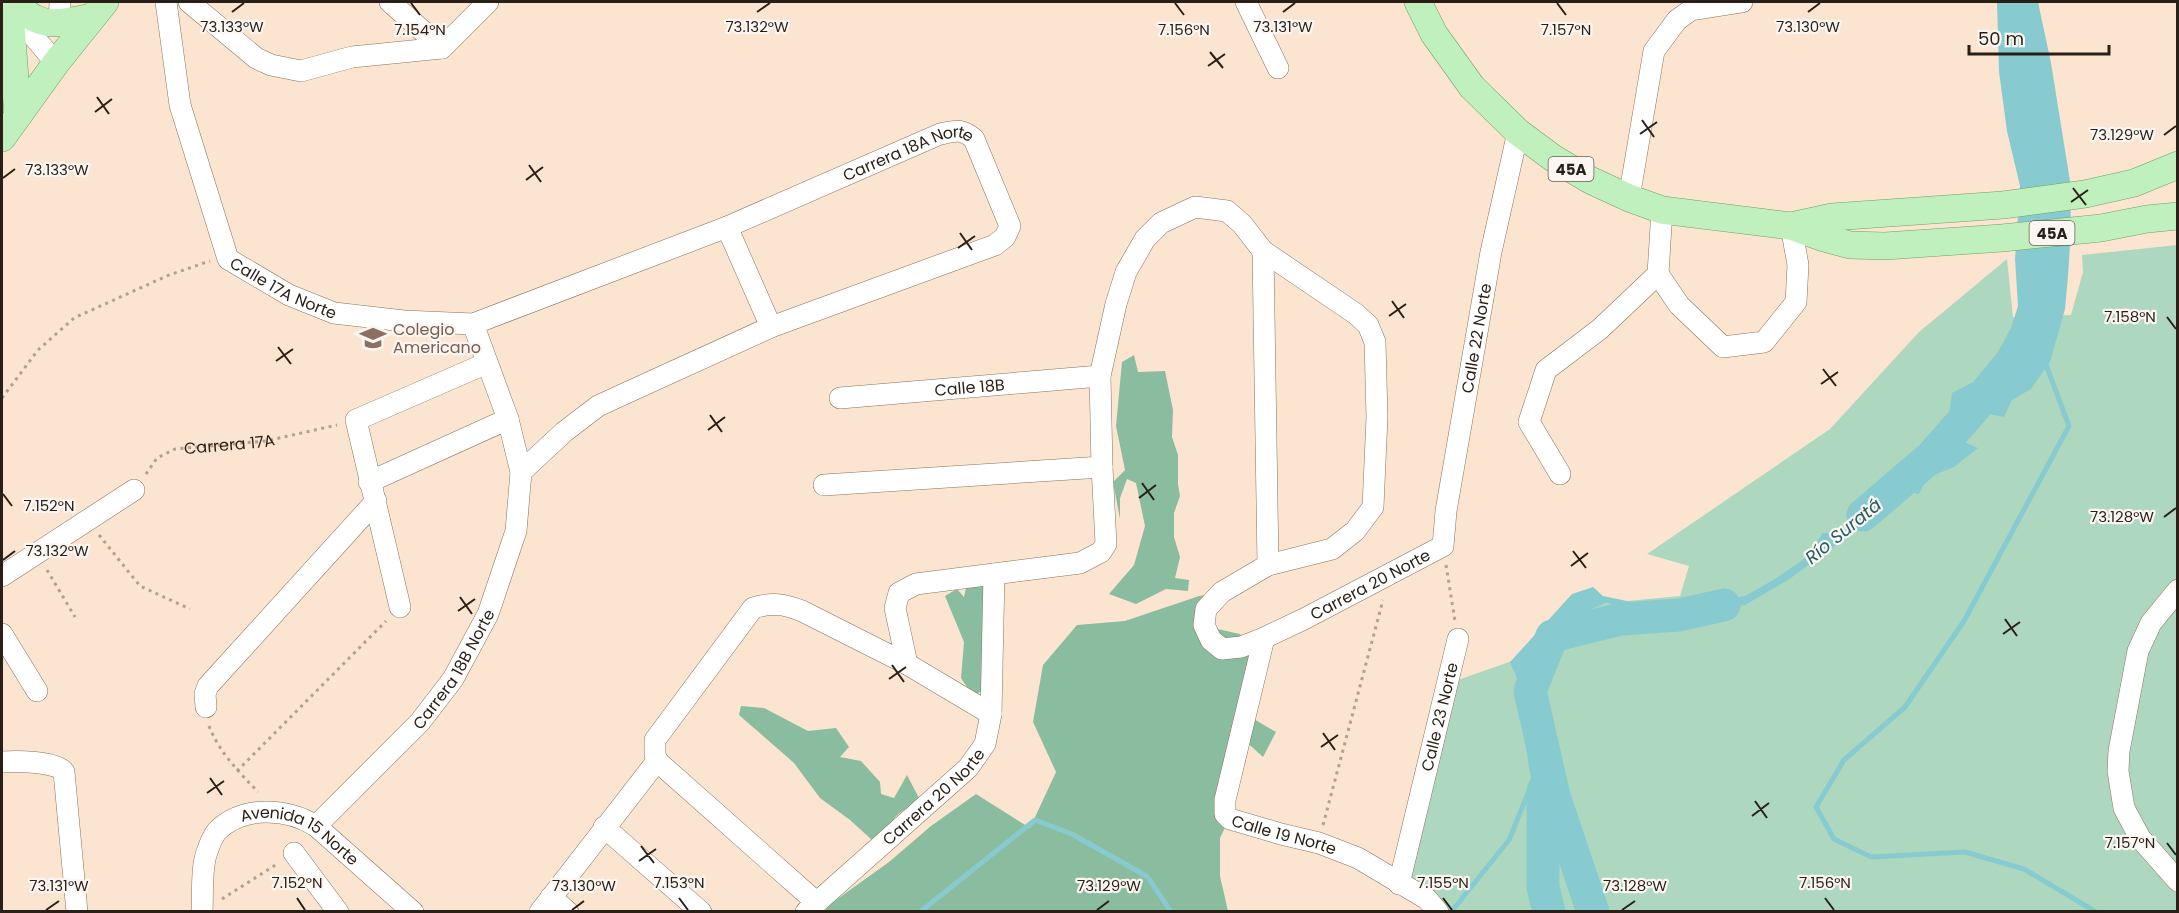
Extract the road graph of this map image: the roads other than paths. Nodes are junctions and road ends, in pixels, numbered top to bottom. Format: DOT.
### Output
graph roads {
  1 [pos="12,2"];
  2 [pos="166,2"];
  3 [pos="189,2"];
  4 [pos="390,2"];
  5 [pos="488,2"];
  6 [pos="1246,2"];
  7 [pos="1418,2"];
  8 [pos="1742,2"];
  9 [pos="98,9"];
  10 [pos="59,13"];
  11 [pos="442,48"];
  12 [pos="56,63"];
  13 [pos="1278,68"];
  14 [pos="18,116"];
  15 [pos="1518,132"];
  16 [pos="2,138"];
  17 [pos="2178,165"];
  18 [pos="1629,198"];
  19 [pos="1662,210"];
  20 [pos="2178,216"];
  21 [pos="1791,226"];
  22 [pos="727,227"];
  23 [pos="1263,251"];
  24 [pos="1658,274"];
  25 [pos="473,324"];
  26 [pos="771,327"];
  27 [pos="487,363"];
  28 [pos="1100,376"];
  29 [pos="840,398"];
  30 [pos="508,419"];
  31 [pos="1102,467"];
  32 [pos="521,472"];
  33 [pos="1560,474"];
  34 [pos="824,485"];
  35 [pos="134,490"];
  36 [pos="373,491"];
  37 [pos="1443,546"];
  38 [pos="1268,565"];
  39 [pos="994,574"];
  40 [pos="2,576"];
  41 [pos="2178,590"];
  42 [pos="400,607"];
  43 [pos="2,634"];
  44 [pos="1264,638"];
  45 [pos="1458,639"];
  46 [pos="907,664"];
  47 [pos="37,691"];
  48 [pos="206,707"];
  49 [pos="991,714"];
  50 [pos="657,761"];
  51 [pos="2,762"];
  52 [pos="316,826"];
  53 [pos="604,828"];
  54 [pos="294,853"];
  55 [pos="2178,881"];
  56 [pos="1399,884"];
  57 [pos="545,904"];
  58 [pos="1432,905"];
  59 [pos="811,907"];
  60 [pos="202,911"];
  61 [pos="77,912"];
  62 [pos="338,912"];
  63 [pos="413,912"];
  64 [pos="568,912"];
  65 [pos="701,912"];
  1 -- 10 [label="main road"];
  1 -- 12 [label="street"];
  1 -- 14 [label="main road"];
  2 -- 25 [label="street, Calle 17A Norte"];
  3 -- 11 [label="street"];
  4 -- 11 [label="street"];
  5 -- 11 [label="street"];
  6 -- 13 [label="street"];
  7 -- 15 [label="main road, 45A"];
  8 -- 18 [label="street"];
  9 -- 10 [label="main road"];
  9 -- 12 [label="main road"];
  12 -- 14 [label="main road"];
  14 -- 16 [label="main road"];
  15 -- 18 [label="main road, 45A"];
  15 -- 37 [label="street, Calle 22 Norte"];
  17 -- 21 [label="main road, 45A"];
  18 -- 19 [label="main road, 45A"];
  19 -- 21 [label="main road, 45A"];
  19 -- 24 [label="street"];
  20 -- 21 [label="main road, 45A"];
  21 -- 24 [label="street"];
  22 -- 25 [label="street, Carrera 18A Norte"];
  22 -- 26 [label="street"];
  22 -- 26 [label="street, Carrera 18A Norte"];
  23 -- 28 [label="street"];
  23 -- 38 [label="street"];
  23 -- 38 [label="street"];
  24 -- 33 [label="street"];
  25 -- 27 [label="street, Carrera 18B Norte"];
  26 -- 32 [label="street, Carrera 18A Norte"];
  27 -- 30 [label="street, Carrera 18B Norte"];
  27 -- 36 [label="street"];
  28 -- 29 [label="street, Calle 18B"];
  28 -- 31 [label="street"];
  30 -- 32 [label="street, Carrera 18B Norte"];
  30 -- 36 [label="street"];
  31 -- 34 [label="street"];
  31 -- 39 [label="street"];
  32 -- 52 [label="street, Carrera 18B Norte"];
  35 -- 40 [label="street"];
  36 -- 42 [label="street"];
  36 -- 48 [label="street"];
  37 -- 44 [label="street, Carrera 20 Norte"];
  38 -- 44 [label="street, Carrera 20 Norte"];
  39 -- 46 [label="street"];
  39 -- 49 [label="street, Carrera 20 Norte"];
  41 -- 55 [label="street"];
  43 -- 47 [label="street"];
  44 -- 56 [label="street, Calle 19 Norte"];
  45 -- 56 [label="street, Calle 23 Norte"];
  46 -- 49 [label="street"];
  46 -- 50 [label="street"];
  49 -- 59 [label="street, Carrera 20 Norte"];
  50 -- 53 [label="street"];
  50 -- 59 [label="street"];
  51 -- 61 [label="street"];
  52 -- 60 [label="street, Avenida 15 Norte"];
  52 -- 63 [label="street, Avenida 15 Norte"];
  53 -- 57 [label="street"];
  53 -- 65 [label="street"];
  54 -- 62 [label="street"];
  56 -- 58 [label="street, Calle 19 Norte"];
  57 -- 64 [label="street"];
}
